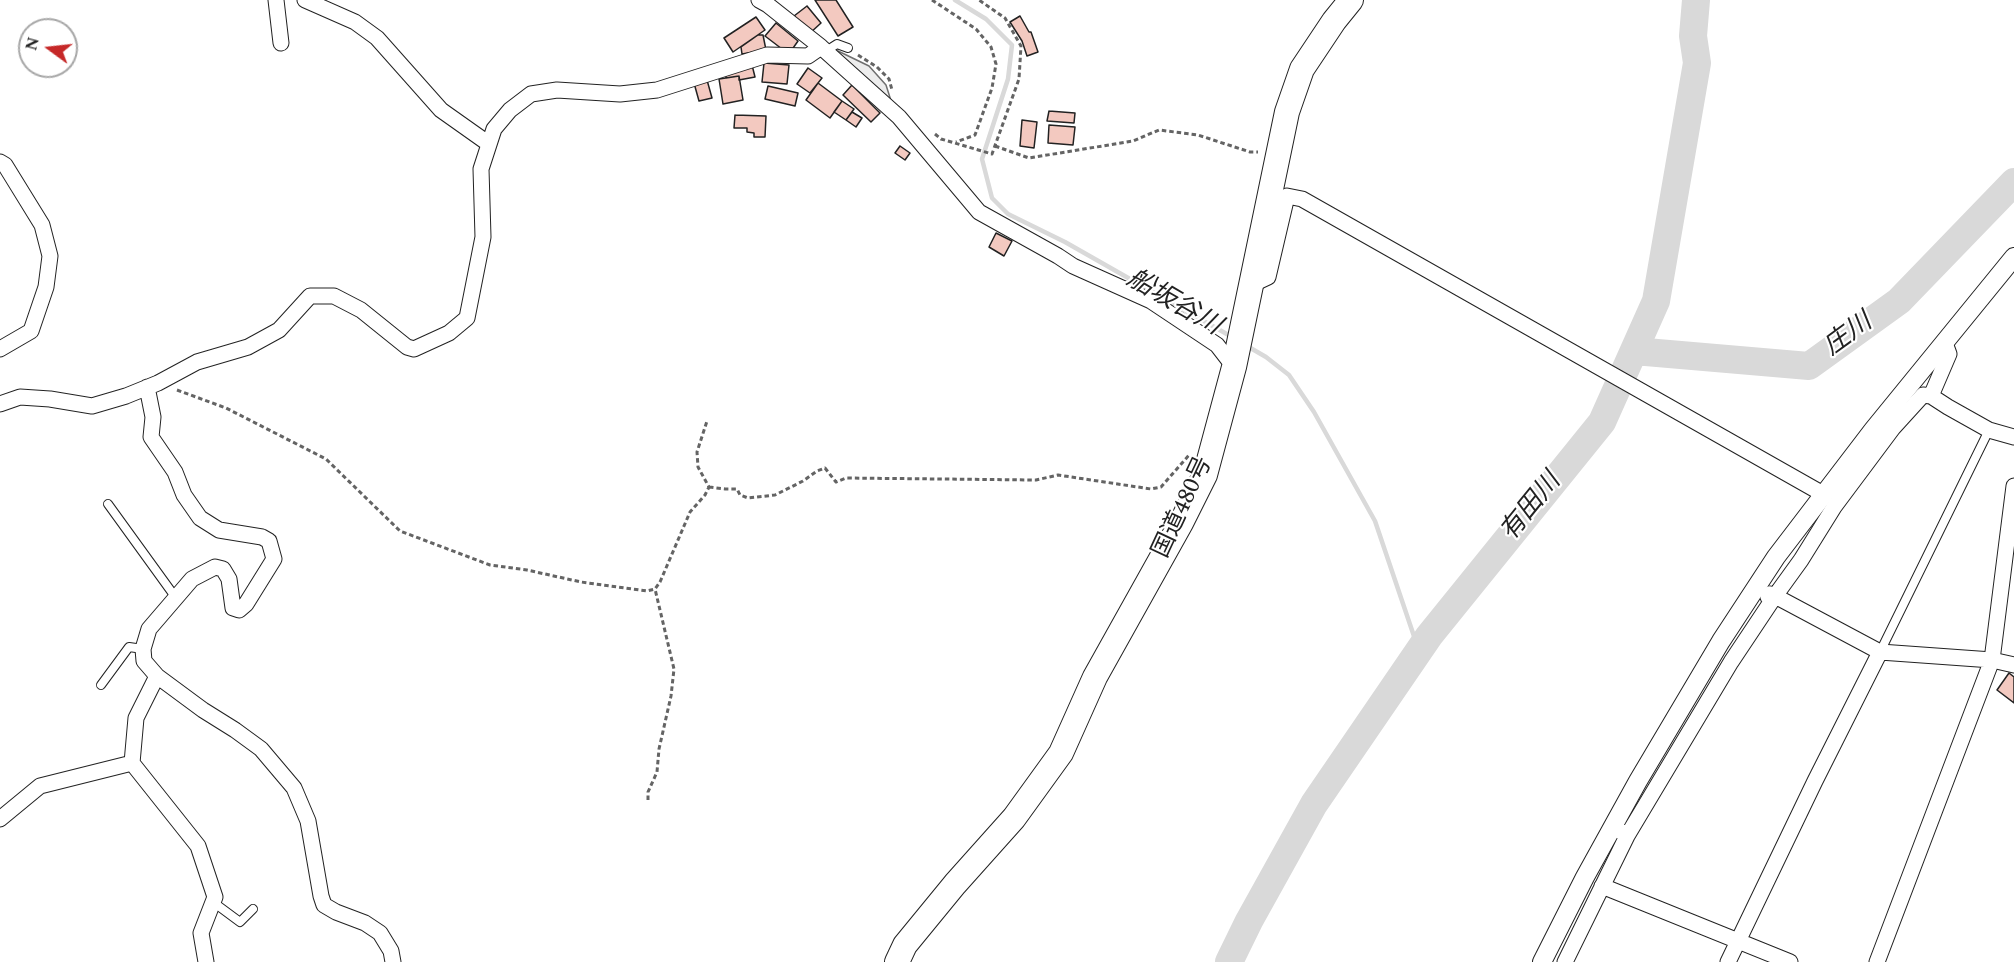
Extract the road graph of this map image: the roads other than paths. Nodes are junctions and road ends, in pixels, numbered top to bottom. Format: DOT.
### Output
graph roads {
  1 [pos="276,0"];
  2 [pos="305,0"];
  3 [pos="759,0"];
  4 [pos="1351,0"];
  5 [pos="281,43"];
  6 [pos="848,48"];
  7 [pos="824,49"];
  8 [pos="489,144"];
  9 [pos="0,162"];
  10 [pos="2014,257"];
  11 [pos="1251,285"];
  12 [pos="1944,343"];
  13 [pos="0,349"];
  14 [pos="1234,367"];
  15 [pos="153,385"];
  16 [pos="1931,396"];
  17 [pos="0,404"];
  18 [pos="1989,430"];
  19 [pos="2014,437"];
  20 [pos="2014,486"];
  21 [pos="1817,490"];
  22 [pos="108,504"];
  23 [pos="1775,596"];
  24 [pos="176,598"];
  25 [pos="1721,641"];
  26 [pos="143,649"];
  27 [pos="1880,652"];
  28 [pos="1992,660"];
  29 [pos="2014,665"];
  30 [pos="157,676"];
  31 [pos="100,685"];
  32 [pos="132,763"];
  33 [pos="0,819"];
  34 [pos="1620,831"];
  35 [pos="1602,886"];
  36 [pos="213,902"];
  37 [pos="253,909"];
  38 [pos="1737,940"];
  39 [pos="206,962"];
  40 [pos="393,962"];
  41 [pos="897,962"];
  42 [pos="1542,962"];
  43 [pos="1565,962"];
  44 [pos="1728,962"];
  45 [pos="1790,962"];
  46 [pos="1877,962"];
  1 -- 5 [label="street"];
  2 -- 8 [label="street"];
  3 -- 7 [label="street"];
  4 -- 11 [label="highway, 国道480号"];
  6 -- 7 [label="lane"];
  7 -- 8 [label="street"];
  7 -- 14 [label="street"];
  8 -- 15 [label="street"];
  9 -- 13 [label="street"];
  10 -- 12 [label="street"];
  11 -- 14 [label="highway, 国道480号"];
  11 -- 21 [label="street"];
  12 -- 16 [label="street"];
  12 -- 21 [label="street"];
  14 -- 41 [label="highway, 国道480号"];
  15 -- 17 [label="street"];
  15 -- 24 [label="street"];
  16 -- 18 [label="street"];
  16 -- 23 [label="street"];
  18 -- 19 [label="street"];
  18 -- 27 [label="lane"];
  20 -- 28 [label="street"];
  21 -- 25 [label="street"];
  22 -- 24 [label="lane"];
  23 -- 25 [label="street"];
  23 -- 27 [label="street"];
  23 -- 34 [label="street"];
  24 -- 26 [label="street"];
  25 -- 34 [label="street"];
  26 -- 30 [label="street"];
  26 -- 31 [label="lane"];
  27 -- 28 [label="street"];
  27 -- 38 [label="street"];
  28 -- 29 [label="street"];
  28 -- 46 [label="street"];
  30 -- 32 [label="street"];
  30 -- 40 [label="street"];
  32 -- 33 [label="street"];
  32 -- 36 [label="street"];
  34 -- 35 [label="street"];
  34 -- 42 [label="street"];
  35 -- 38 [label="street"];
  35 -- 43 [label="street"];
  36 -- 37 [label="lane"];
  36 -- 39 [label="street"];
  38 -- 44 [label="street"];
  38 -- 45 [label="street"];
}
